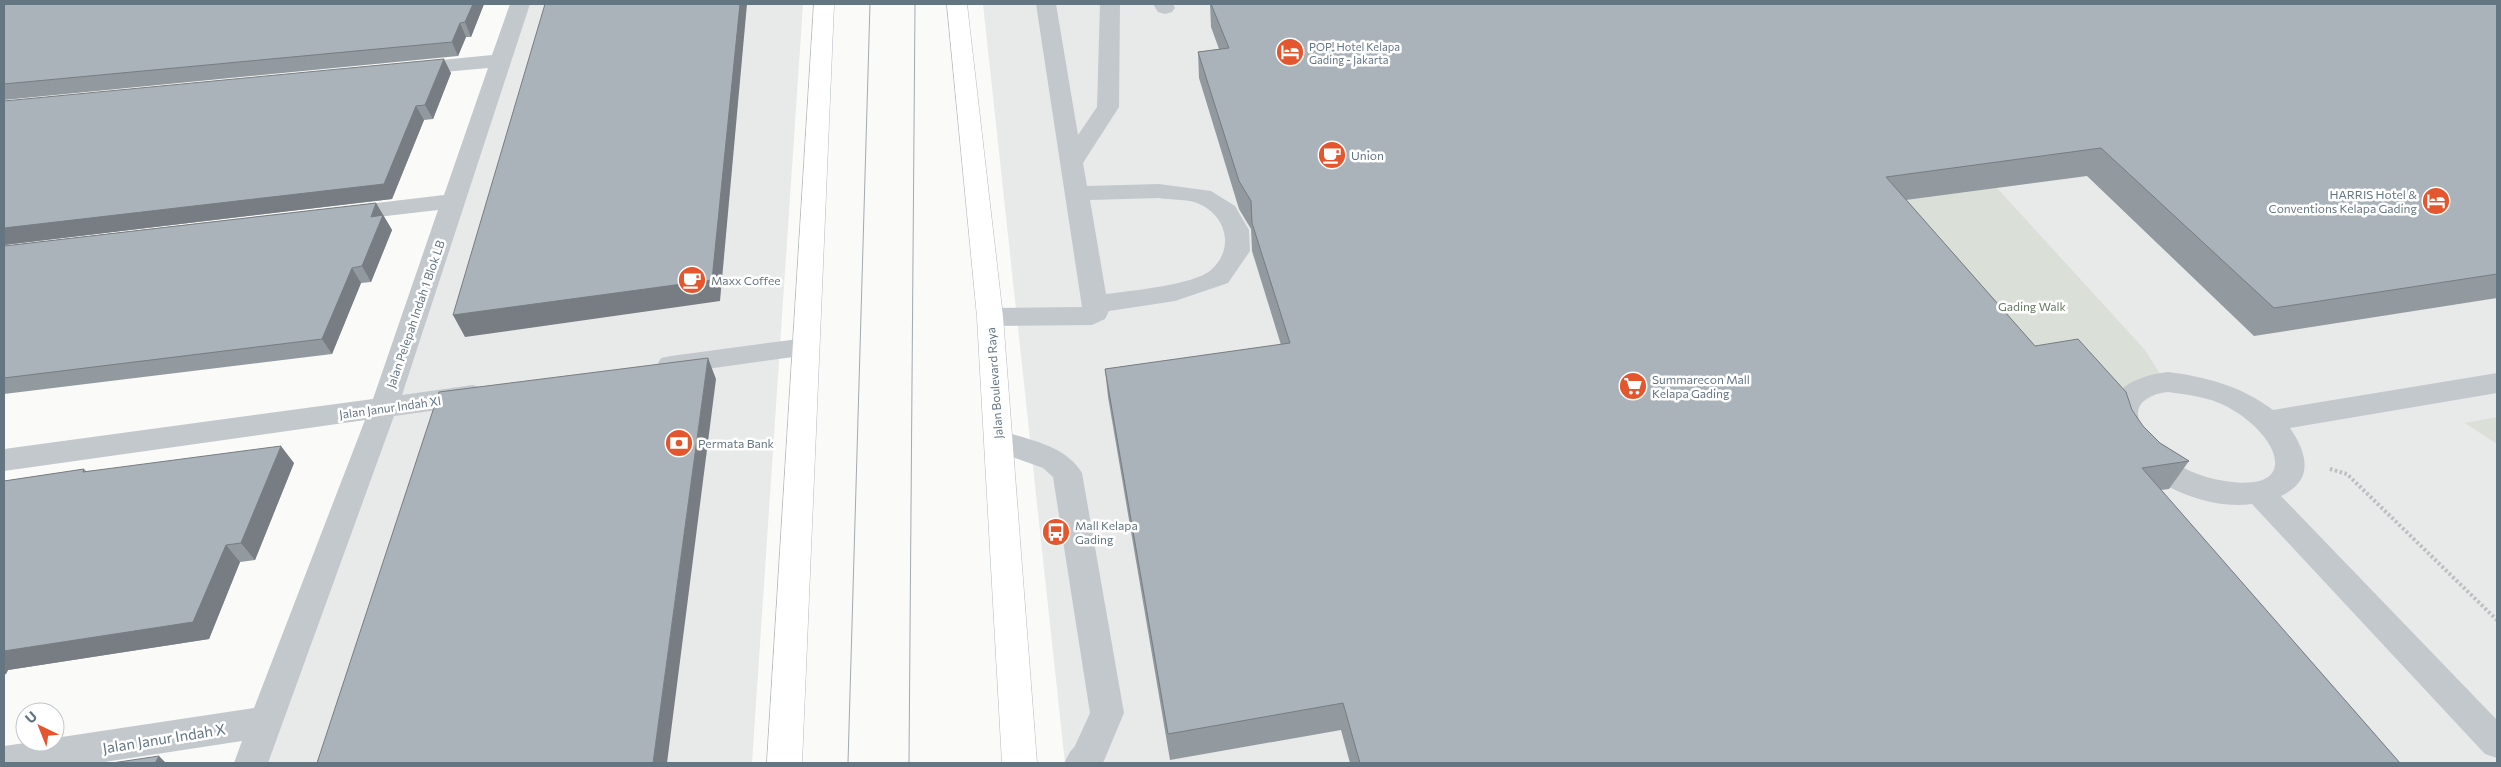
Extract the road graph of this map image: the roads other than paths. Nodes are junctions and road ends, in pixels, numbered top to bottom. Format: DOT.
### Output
graph roads {
  1 [pos="520,4"];
  2 [pos="824,4"];
  3 [pos="956,4"];
  4 [pos="1046,4"];
  5 [pos="1110,4"];
  6 [pos="499,61"];
  7 [pos="390,71"];
  8 [pos="1072,162"];
  9 [pos="1076,193"];
  10 [pos="453,201"];
  11 [pos="316,217"];
  12 [pos="1094,304"];
  13 [pos="990,317"];
  14 [pos="806,347"];
  15 [pos="645,369"];
  16 [pos="2497,383"];
  17 [pos="499,391"];
  18 [pos="383,408"];
  19 [pos="2268,421"];
  20 [pos="998,441"];
  21 [pos="4,460"];
  22 [pos="2260,493"];
  23 [pos="265,722"];
  24 [pos="2497,743"];
  25 [pos="4,762"];
  26 [pos="251,763"];
  27 [pos="784,763"];
  28 [pos="1020,763"];
  29 [pos="1082,763"];
  1 -- 6 [label="street, Jalan Pelepah Indah 1 Blok LB"];
  2 -- 14 [label="main road"];
  3 -- 13 [label="main road, Jalan Boulevard Raya"];
  4 -- 8 [label="street"];
  5 -- 8 [label="street"];
  6 -- 7 [label="street"];
  6 -- 10 [label="street, Jalan Pelepah Indah 1 Blok LB"];
  8 -- 9 [label="street"];
  9 -- 12 [label="street"];
  9 -- 12 [label="street"];
  10 -- 11 [label="street"];
  10 -- 18 [label="street, Jalan Pelepah Indah 1 Blok LB"];
  12 -- 13 [label="street"];
  13 -- 20 [label="main road, Jalan Boulevard Raya"];
  14 -- 15 [label="street"];
  14 -- 27 [label="main road"];
  16 -- 19 [label="street"];
  17 -- 18 [label="street, Jalan Janur Indah XI"];
  18 -- 21 [label="street, Jalan Janur Indah XI"];
  18 -- 23 [label="street, Jalan Pelepah Indah 1 Blok LB"];
  19 -- 22 [label="street"];
  19 -- 22 [label="street"];
  20 -- 28 [label="main road, Jalan Boulevard Raya"];
  20 -- 29 [label="street"];
  22 -- 24 [label="street"];
  23 -- 25 [label="street, Jalan Janur Indah X"];
  23 -- 26 [label="street, Jalan Pelepah Indah 1 Blok LB"];
}
